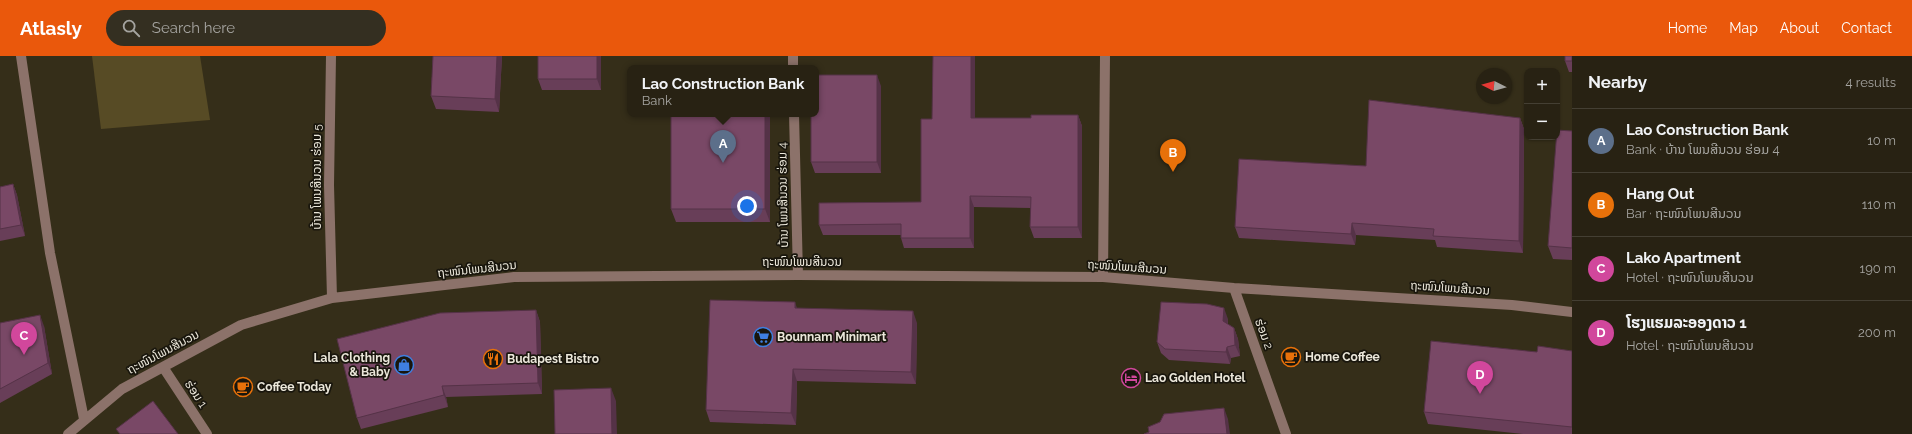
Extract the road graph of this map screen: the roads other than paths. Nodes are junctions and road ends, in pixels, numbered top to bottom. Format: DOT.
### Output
graph roads {
  1 [pos="22,56"];
  2 [pos="331,56"];
  3 [pos="1105,56"];
  4 [pos="794,117"];
  5 [pos="798,275"];
  6 [pos="1103,277"];
  7 [pos="1234,288"];
  8 [pos="332,298"];
  9 [pos="1572,312"];
  10 [pos="163,367"];
  11 [pos="84,419"];
  12 [pos="68,434"];
  13 [pos="207,434"];
  14 [pos="1286,434"];
  1 -- 11 [label="street"];
  2 -- 8 [label="street, ບ້ານ ໂພນສີນວນ ຮ່ອມ 5"];
  3 -- 6 [label="street"];
  4 -- 5 [label="street, ບ້ານ ໂພນສີນວນ ຮ່ອມ 4"];
  5 -- 6 [label="street, ຖະໜົນໂພນສີນວນ"];
  5 -- 8 [label="street, ຖະໜົນໂພນສີນວນ"];
  6 -- 7 [label="street, ຖະໜົນໂພນສີນວນ"];
  7 -- 9 [label="street, ຖະໜົນໂພນສີນວນ"];
  7 -- 14 [label="street, ຮ່ອມ 2"];
  8 -- 10 [label="street, ຖະໜົນໂພນສີນວນ"];
  10 -- 11 [label="street, ຖະໜົນໂພນສີນວນ"];
  10 -- 13 [label="street, ຮ່ອມ 1"];
  11 -- 12 [label="street, ຖະໜົນໂພນສີນວນ"];
}
